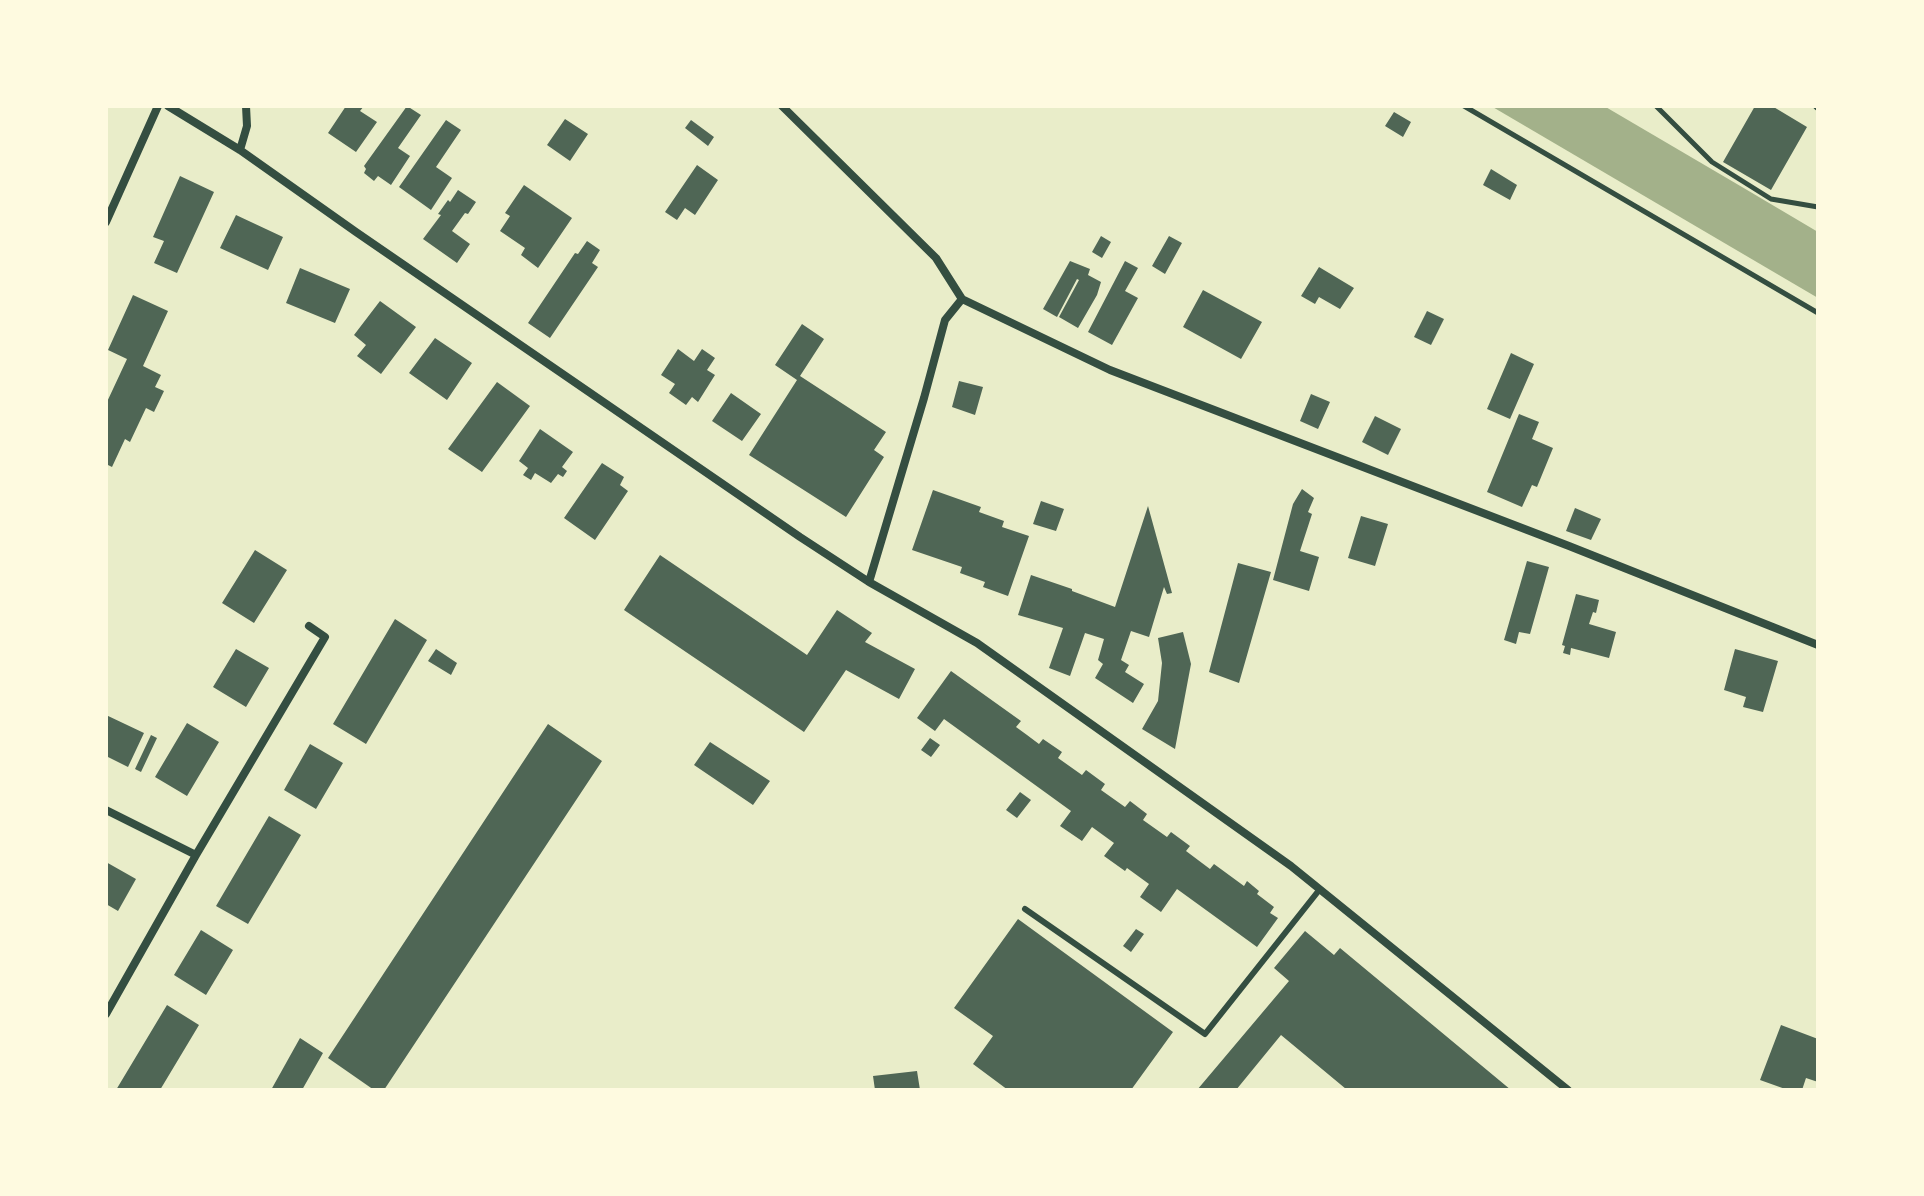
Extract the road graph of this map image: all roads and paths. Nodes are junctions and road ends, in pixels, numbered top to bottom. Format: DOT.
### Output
graph roads {
  1 [pos="158,106"];
  2 [pos="168,106"];
  3 [pos="246,106"];
  4 [pos="782,106"];
  5 [pos="1464,106"];
  6 [pos="1656,106"];
  7 [pos="240,150"];
  8 [pos="1818,207"];
  9 [pos="106,222"];
  10 [pos="962,299"];
  11 [pos="1818,313"];
  12 [pos="869,582"];
  13 [pos="309,626"];
  14 [pos="1818,645"];
  15 [pos="106,810"];
  16 [pos="196,855"];
  17 [pos="1320,889"];
  18 [pos="1025,909"];
  19 [pos="106,1014"];
  20 [pos="1568,1090"];
  1 -- 9 [label="street"];
  2 -- 7 [label="street"];
  3 -- 7 [label="street"];
  4 -- 10 [label="street"];
  5 -- 11 [label="path"];
  6 -- 8 [label="path"];
  7 -- 12 [label="street"];
  10 -- 12 [label="street"];
  10 -- 14 [label="street"];
  12 -- 17 [label="street"];
  13 -- 16 [label="street"];
  15 -- 16 [label="street"];
  16 -- 19 [label="street"];
  17 -- 18 [label="lane"];
  17 -- 20 [label="street"];
}
